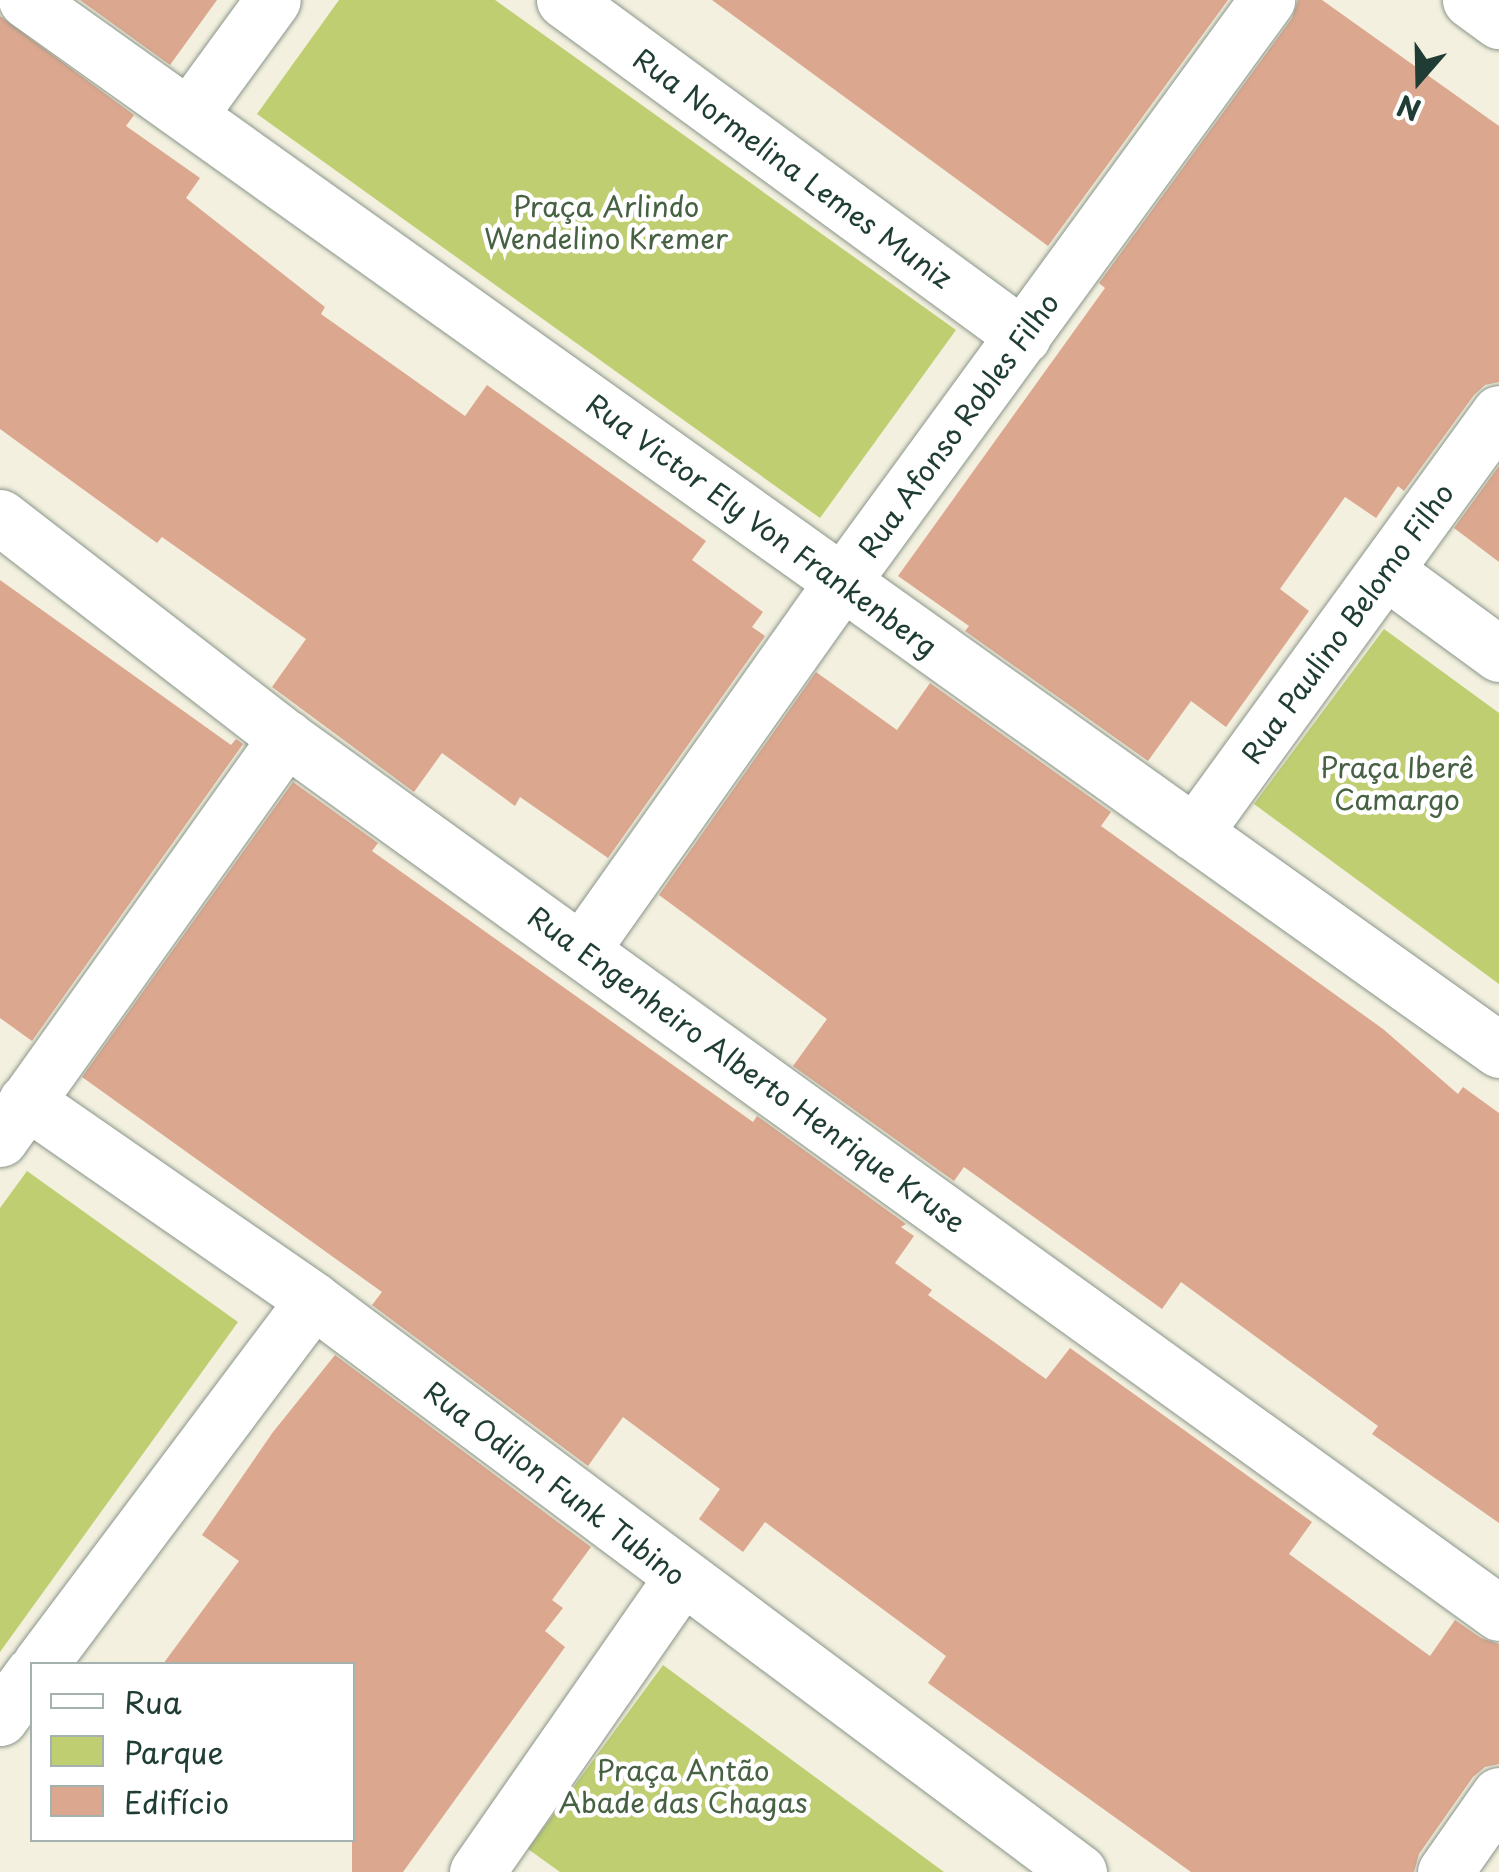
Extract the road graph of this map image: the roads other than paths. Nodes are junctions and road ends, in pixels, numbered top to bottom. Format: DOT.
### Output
graph roads {
  1 [pos="26,0"];
  2 [pos="273,0"];
  3 [pos="564,0"];
  4 [pos="1267,0"];
  5 [pos="1470,0"];
  6 [pos="1499,21"];
  7 [pos="189,115"];
  8 [pos="1023,336"];
  9 [pos="1499,413"];
  10 [pos="0,517"];
  11 [pos="1387,572"];
  12 [pos="842,582"];
  13 [pos="1499,654"];
  14 [pos="286,738"];
  15 [pos="1194,833"];
  16 [pos="582,949"];
  17 [pos="1499,1050"];
  18 [pos="13,1120"];
  19 [pos="312,1300"];
  20 [pos="681,1579"];
  21 [pos="1499,1613"];
  22 [pos="41,1662"];
  23 [pos="30,1677"];
  24 [pos="0,1718"];
  25 [pos="1499,1796"];
  26 [pos="479,1871"];
  27 [pos="1079,1872"];
  28 [pos="1445,1872"];
  1 -- 7 [label="street, Rua Victor Ely Von Frankenberg"];
  2 -- 7 [label="street"];
  3 -- 8 [label="street, Rua Normelina Lemes Muniz"];
  4 -- 8 [label="street, Rua Afonso Robles Filho"];
  5 -- 6 [label="street"];
  7 -- 12 [label="street, Rua Victor Ely Von Frankenberg"];
  8 -- 12 [label="street, Rua Afonso Robles Filho"];
  9 -- 11 [label="street, Rua Paulino Belomo Filho"];
  10 -- 14 [label="street, Rua Engenheiro Alberto Henrique Kruse"];
  11 -- 13 [label="street"];
  11 -- 15 [label="street, Rua Paulino Belomo Filho"];
  12 -- 15 [label="street, Rua Victor Ely Von Frankenberg"];
  12 -- 16 [label="street, Rua Afonso Robles Filho"];
  14 -- 16 [label="street, Rua Engenheiro Alberto Henrique Kruse"];
  14 -- 18 [label="street"];
  15 -- 17 [label="street, Rua Victor Ely Von Frankenberg"];
  16 -- 21 [label="street, Rua Engenheiro Alberto Henrique Kruse"];
  18 -- 19 [label="street, Rua Odilon Funk Tubino"];
  19 -- 20 [label="street, Rua Odilon Funk Tubino"];
  19 -- 22 [label="street"];
  20 -- 26 [label="street"];
  20 -- 27 [label="street, Rua Odilon Funk Tubino"];
  23 -- 24 [label="street"];
  25 -- 28 [label="street"];
}
